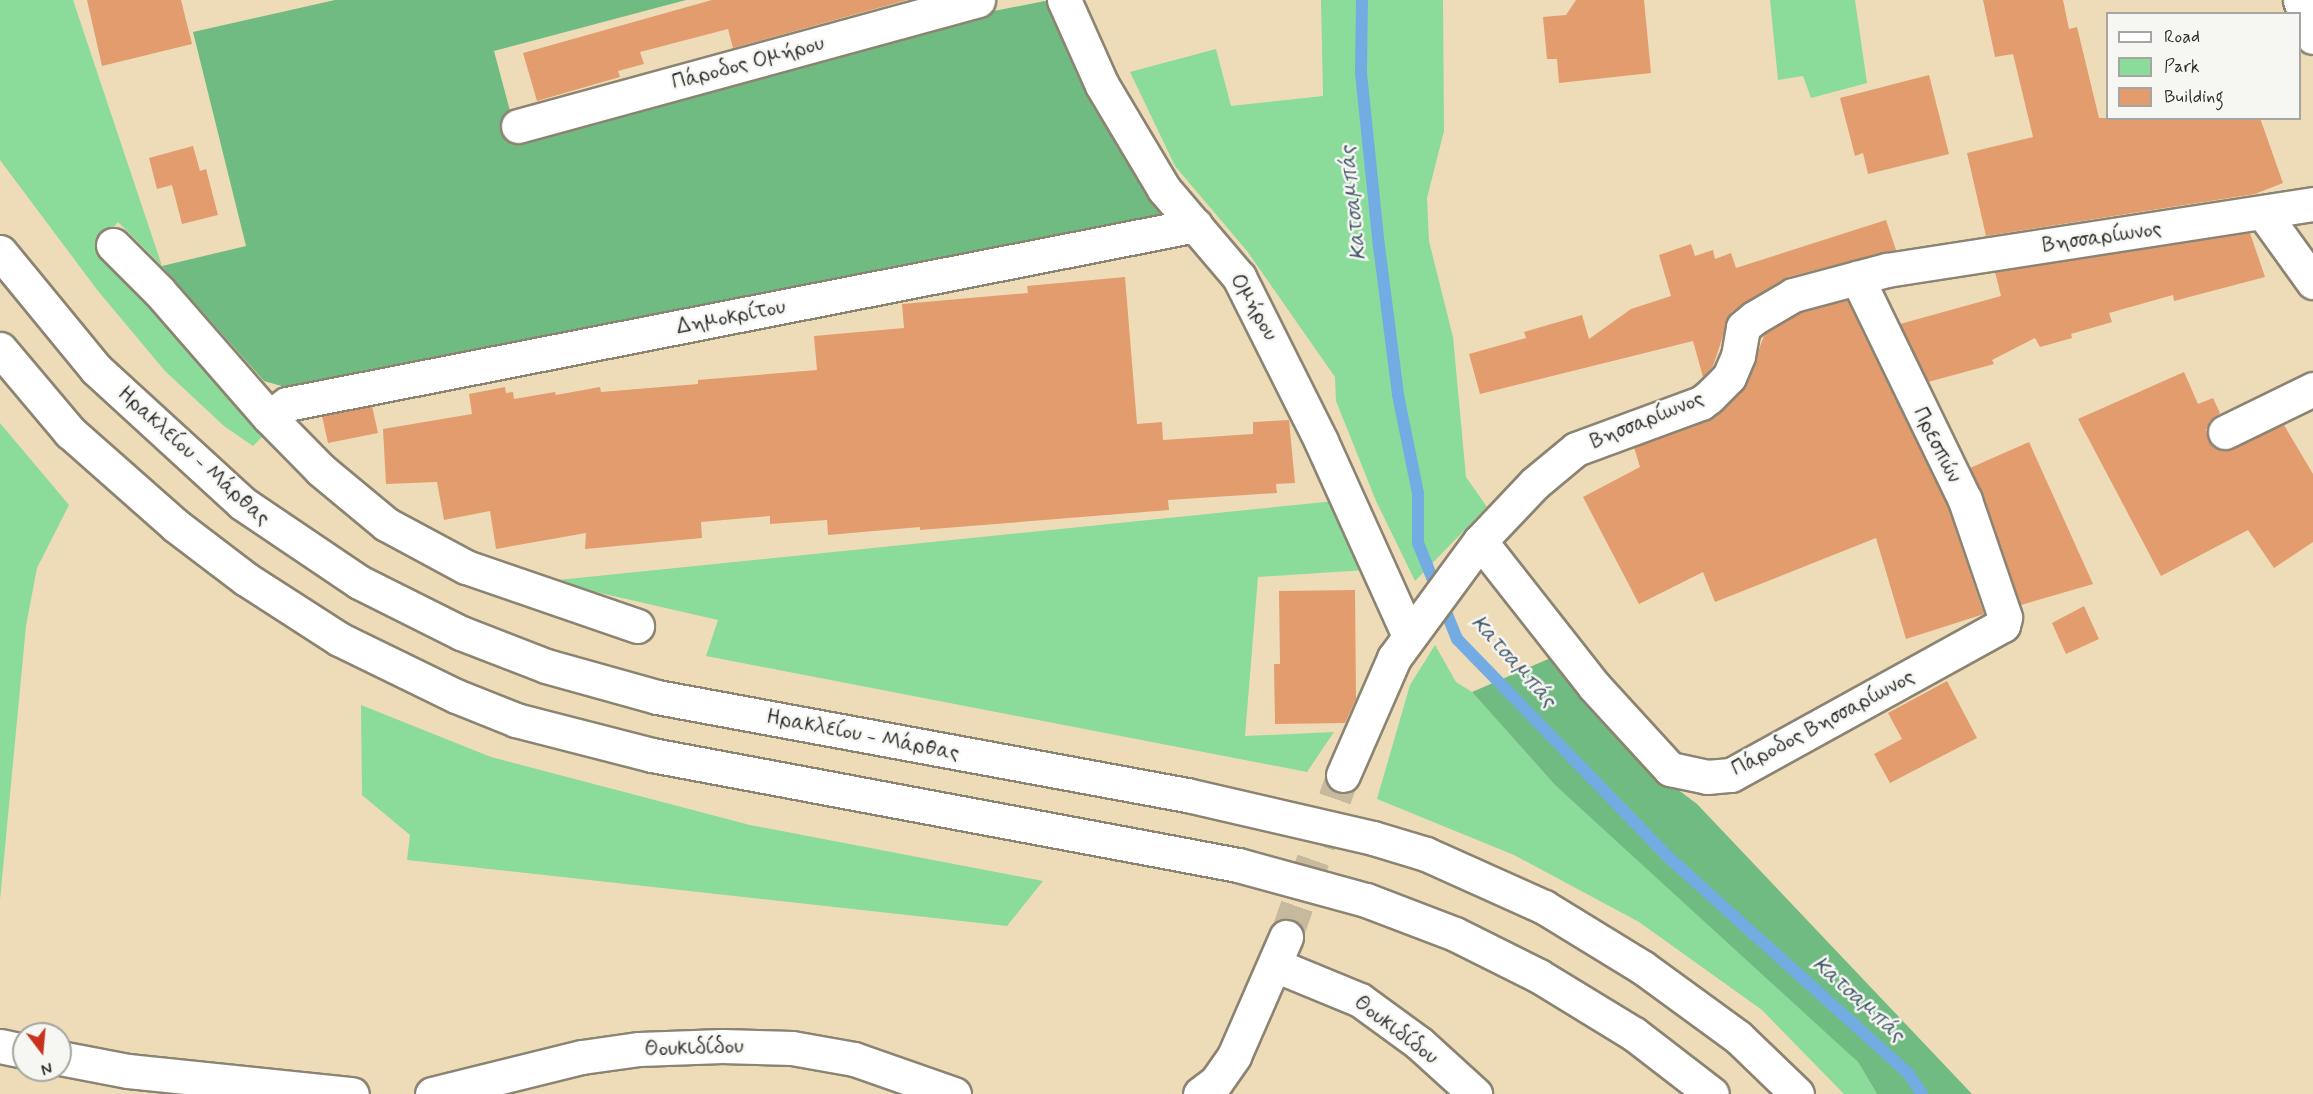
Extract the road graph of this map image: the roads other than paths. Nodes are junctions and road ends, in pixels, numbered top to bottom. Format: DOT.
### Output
graph roads {
  1 [pos="978,0"];
  2 [pos="1064,0"];
  3 [pos="2300,0"];
  4 [pos="2313,37"];
  5 [pos="518,126"];
  6 [pos="2313,204"];
  7 [pos="2264,214"];
  8 [pos="1196,225"];
  9 [pos="113,245"];
  10 [pos="0,252"];
  11 [pos="1857,278"];
  12 [pos="2313,282"];
  13 [pos="0,349"];
  14 [pos="2313,390"];
  15 [pos="269,417"];
  16 [pos="2225,432"];
  17 [pos="1473,550"];
  18 [pos="2005,617"];
  19 [pos="1416,625"];
  20 [pos="637,626"];
  21 [pos="1344,776"];
  22 [pos="72,1060"];
  23 [pos="470,1090"];
  24 [pos="352,1094"];
  25 [pos="432,1094"];
  26 [pos="954,1094"];
  27 [pos="1200,1094"];
  28 [pos="1475,1094"];
  29 [pos="1712,1094"];
  30 [pos="1797,1094"];
  1 -- 5 [label="street, Πάροδος Ομήρου"];
  2 -- 8 [label="street, Ομήρου"];
  3 -- 4 [label="street"];
  6 -- 7 [label="street, Βησσαρίωνος"];
  7 -- 11 [label="street, Βησσαρίωνος"];
  7 -- 12 [label="street"];
  8 -- 15 [label="street, Δημοκρίτου"];
  8 -- 19 [label="street, Ομήρου"];
  9 -- 15 [label="street"];
  10 -- 30 [label="street, Ηρακλείου - Μάρθας"];
  11 -- 17 [label="street, Βησσαρίωνος"];
  11 -- 18 [label="street, Πρεσπών"];
  13 -- 29 [label="street"];
  14 -- 16 [label="street"];
  15 -- 20 [label="street"];
  17 -- 18 [label="street, Πάροδος Βησσαρίωνος"];
  17 -- 19 [label="street, Βησσαρίωνος"];
  19 -- 21 [label="street, Βησσαρίωνος"];
  22 -- 24 [label="street"];
  23 -- 25 [label="street, Θουκιδίδου"];
  23 -- 26 [label="street, Θουκιδίδου"];
  27 -- 28 [label="street, Θουκιδίδου"];
}
